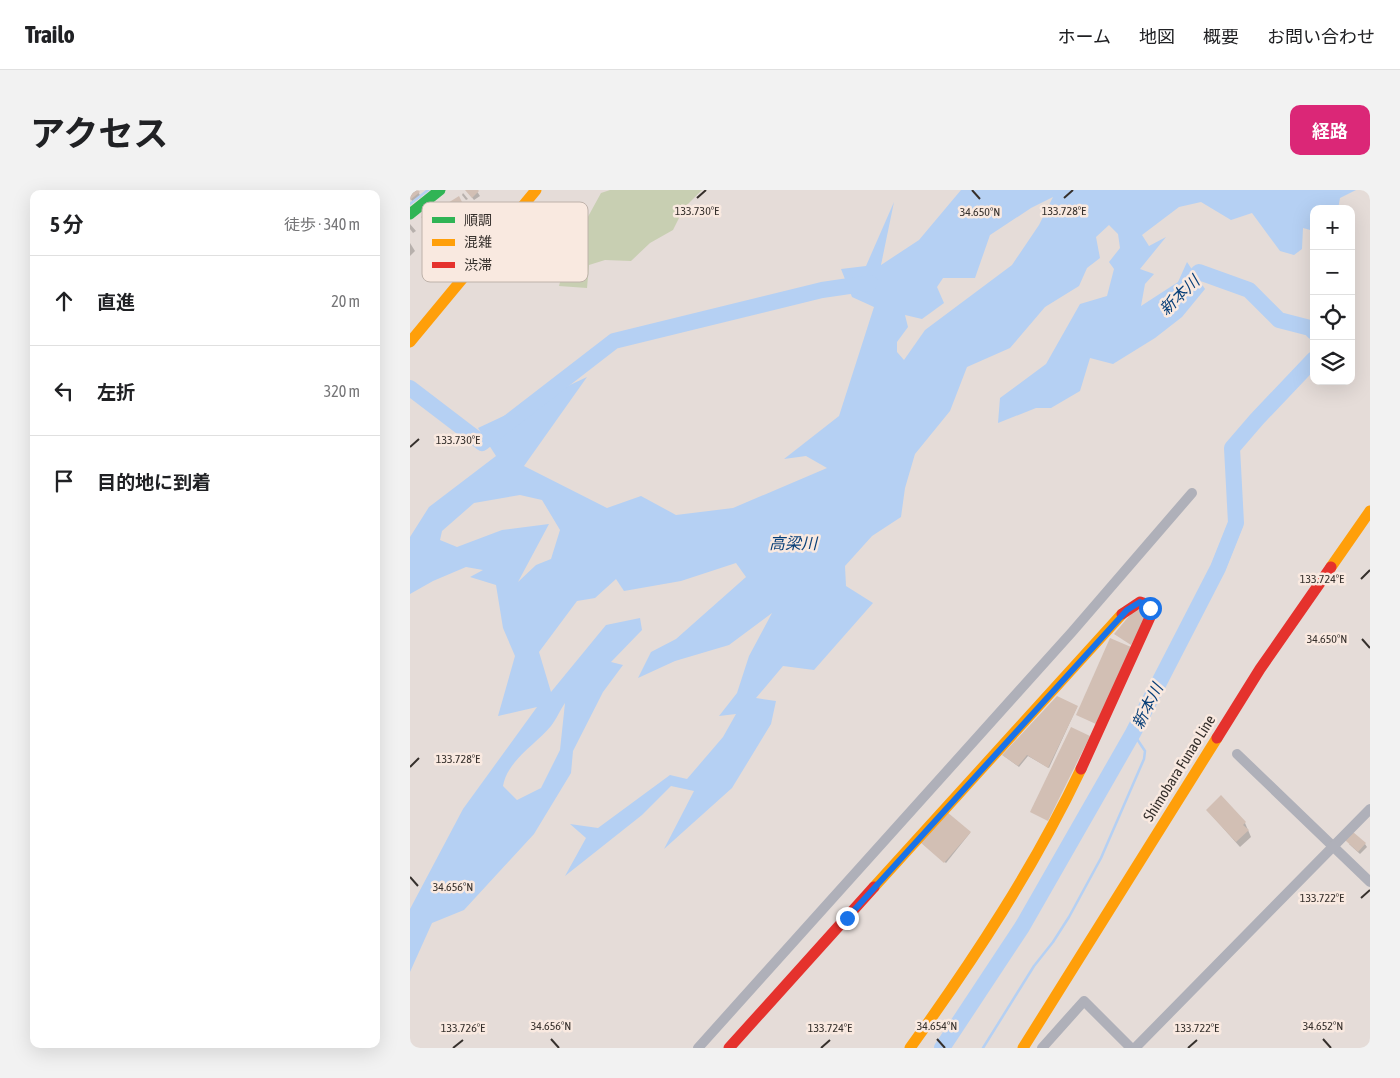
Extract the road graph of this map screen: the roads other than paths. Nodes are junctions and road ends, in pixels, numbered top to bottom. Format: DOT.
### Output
graph roads {
  1 [pos="440,190"];
  2 [pos="536,190"];
  3 [pos="425,202"];
  4 [pos="526,202"];
  5 [pos="422,204"];
  6 [pos="410,214"];
  7 [pos="460,282"];
  8 [pos="410,342"];
  9 [pos="1192,493"];
  10 [pos="1370,510"];
  11 [pos="1237,754"];
  12 [pos="1370,809"];
  13 [pos="1331,845"];
  14 [pos="1370,882"];
  15 [pos="698,1048"];
  16 [pos="729,1048"];
  17 [pos="910,1048"];
  18 [pos="1023,1048"];
  19 [pos="1042,1048"];
  20 [pos="1132,1048"];
  21 [pos="1135,1048"];
  1 -- 3 [label="main road"];
  2 -- 4 [label="main road"];
  5 -- 6 [label="main road"];
  7 -- 8 [label="main road"];
  9 -- 15 [label="street"];
  10 -- 18 [label="main road, Shimobara Funao Line"];
  11 -- 13 [label="street"];
  12 -- 13 [label="street"];
  13 -- 14 [label="street"];
  13 -- 21 [label="street"];
  16 -- 17 [label="main road"];
  19 -- 20 [label="street"];
}
